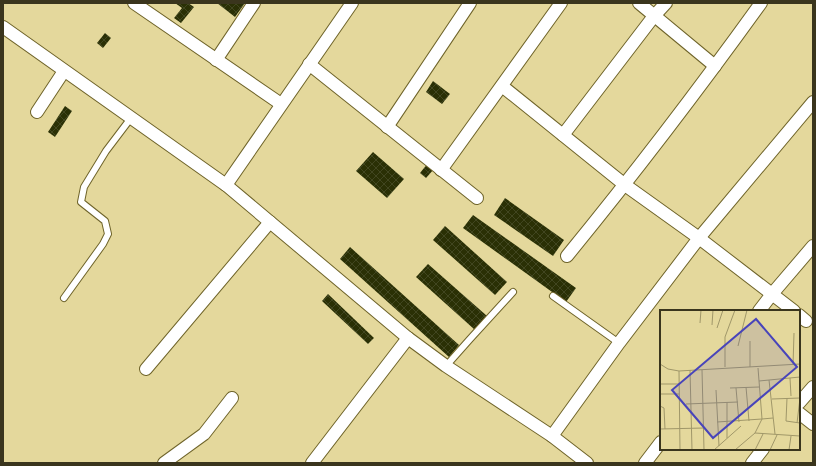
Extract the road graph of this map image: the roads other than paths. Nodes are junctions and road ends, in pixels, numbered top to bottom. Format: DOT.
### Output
graph roads {
  1 [pos="134,3"];
  2 [pos="254,3"];
  3 [pos="352,3"];
  4 [pos="470,3"];
  5 [pos="561,3"];
  6 [pos="639,3"];
  7 [pos="666,3"];
  8 [pos="761,3"];
  9 [pos="654,16"];
  10 [pos="4,31"];
  11 [pos="216,60"];
  12 [pos="309,64"];
  13 [pos="716,66"];
  14 [pos="64,71"];
  15 [pos="502,86"];
  16 [pos="813,102"];
  17 [pos="281,104"];
  18 [pos="38,112"];
  19 [pos="131,118"];
  20 [pos="387,127"];
  21 [pos="563,135"];
  22 [pos="441,170"];
  23 [pos="226,185"];
  24 [pos="625,185"];
  25 [pos="477,198"];
  26 [pos="270,222"];
  27 [pos="700,238"];
  28 [pos="813,246"];
  29 [pos="567,256"];
  30 [pos="513,292"];
  31 [pos="772,294"];
  32 [pos="553,296"];
  33 [pos="64,298"];
  34 [pos="760,310"];
  35 [pos="793,310"];
  36 [pos="408,338"];
  37 [pos="619,343"];
  38 [pos="446,366"];
  39 [pos="146,369"];
  40 [pos="813,387"];
  41 [pos="232,398"];
  42 [pos="800,402"];
  43 [pos="800,414"];
  44 [pos="813,424"];
  45 [pos="552,436"];
  46 [pos="660,443"];
  47 [pos="762,450"];
  48 [pos="164,463"];
  49 [pos="312,463"];
  50 [pos="587,463"];
  51 [pos="645,463"];
  52 [pos="752,463"];
  1 -- 11 [label="street"];
  2 -- 11 [label="street"];
  3 -- 12 [label="street"];
  4 -- 20 [label="street"];
  5 -- 15 [label="street"];
  6 -- 9 [label="street"];
  7 -- 9 [label="street"];
  8 -- 13 [label="street"];
  9 -- 13 [label="street"];
  9 -- 21 [label="street"];
  10 -- 14 [label="street"];
  11 -- 17 [label="street"];
  12 -- 17 [label="street"];
  12 -- 20 [label="street"];
  13 -- 24 [label="street"];
  14 -- 18 [label="street"];
  14 -- 19 [label="street"];
  15 -- 21 [label="street"];
  15 -- 22 [label="street"];
  16 -- 27 [label="street"];
  17 -- 23 [label="street"];
  19 -- 23 [label="street"];
  19 -- 33 [label="lane"];
  20 -- 22 [label="street"];
  21 -- 24 [label="street"];
  22 -- 25 [label="street"];
  23 -- 26 [label="street"];
  24 -- 27 [label="street"];
  24 -- 29 [label="street"];
  26 -- 36 [label="street"];
  26 -- 39 [label="street"];
  27 -- 31 [label="street"];
  27 -- 37 [label="street"];
  28 -- 31 [label="street"];
  30 -- 38 [label="lane"];
  31 -- 34 [label="street"];
  31 -- 35 [label="street"];
  32 -- 37 [label="lane"];
  36 -- 38 [label="street"];
  36 -- 49 [label="street"];
  37 -- 45 [label="street"];
  38 -- 45 [label="street"];
  40 -- 42 [label="street"];
  41 -- 48 [label="street"];
  43 -- 44 [label="street"];
  45 -- 50 [label="street"];
  46 -- 51 [label="street"];
  47 -- 52 [label="street"];
}
